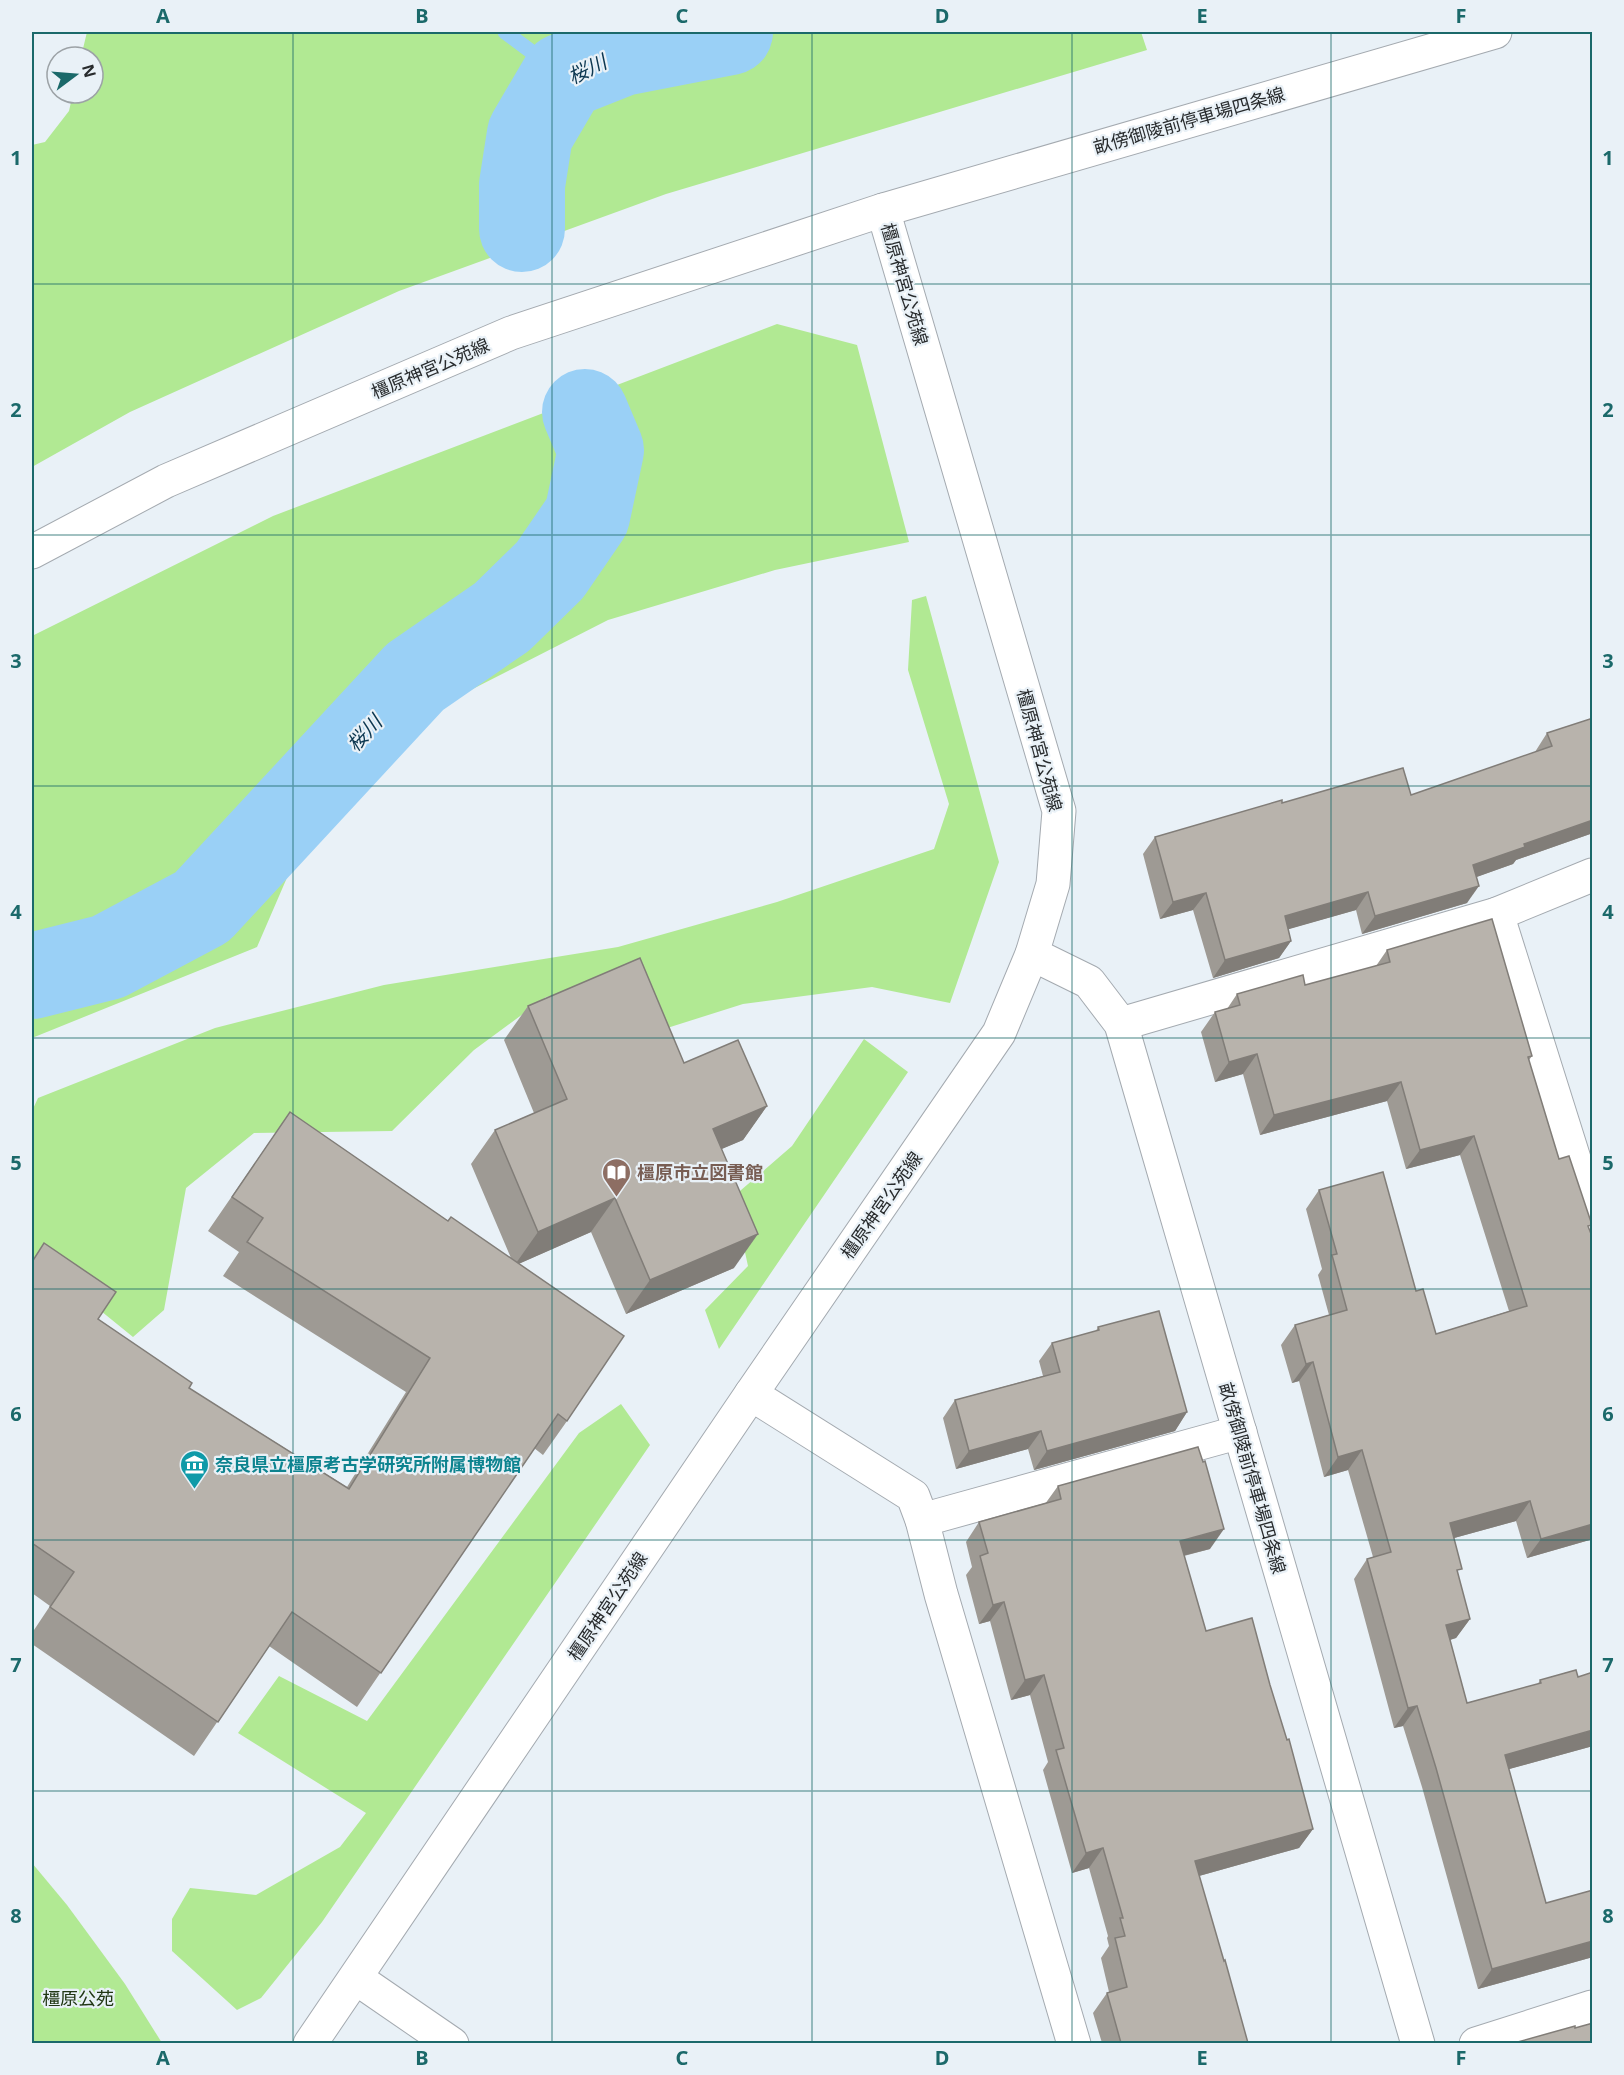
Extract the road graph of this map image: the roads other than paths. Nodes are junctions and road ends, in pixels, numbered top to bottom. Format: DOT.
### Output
graph roads {
  1 [pos="1495,32"];
  2 [pos="883,210"];
  3 [pos="32,552"];
  4 [pos="1593,875"];
  5 [pos="1497,914"];
  6 [pos="1032,954"];
  7 [pos="1121,1024"];
  8 [pos="1593,1216"];
  9 [pos="751,1394"];
  10 [pos="1240,1432"];
  11 [pos="922,1520"];
  12 [pos="356,1978"];
  13 [pos="1593,2007"];
  14 [pos="310,2043"];
  15 [pos="452,2043"];
  16 [pos="1074,2043"];
  17 [pos="1418,2043"];
  18 [pos="1476,2043"];
  1 -- 2 [label="main road, 畝傍御陵前停車場四条線"];
  2 -- 3 [label="main road, 橿原神宮公苑線"];
  2 -- 6 [label="main road, 橿原神宮公苑線"];
  4 -- 5 [label="main road"];
  5 -- 7 [label="main road"];
  5 -- 8 [label="main road"];
  6 -- 7 [label="main road, 畝傍御陵前停車場四条線"];
  6 -- 9 [label="main road, 橿原神宮公苑線"];
  7 -- 10 [label="main road, 畝傍御陵前停車場四条線"];
  9 -- 11 [label="main road"];
  9 -- 12 [label="main road, 橿原神宮公苑線"];
  10 -- 11 [label="main road"];
  10 -- 17 [label="main road, 畝傍御陵前停車場四条線"];
  11 -- 16 [label="main road"];
  12 -- 14 [label="main road, 橿原神宮公苑線"];
  12 -- 15 [label="main road"];
  13 -- 18 [label="main road"];
}
